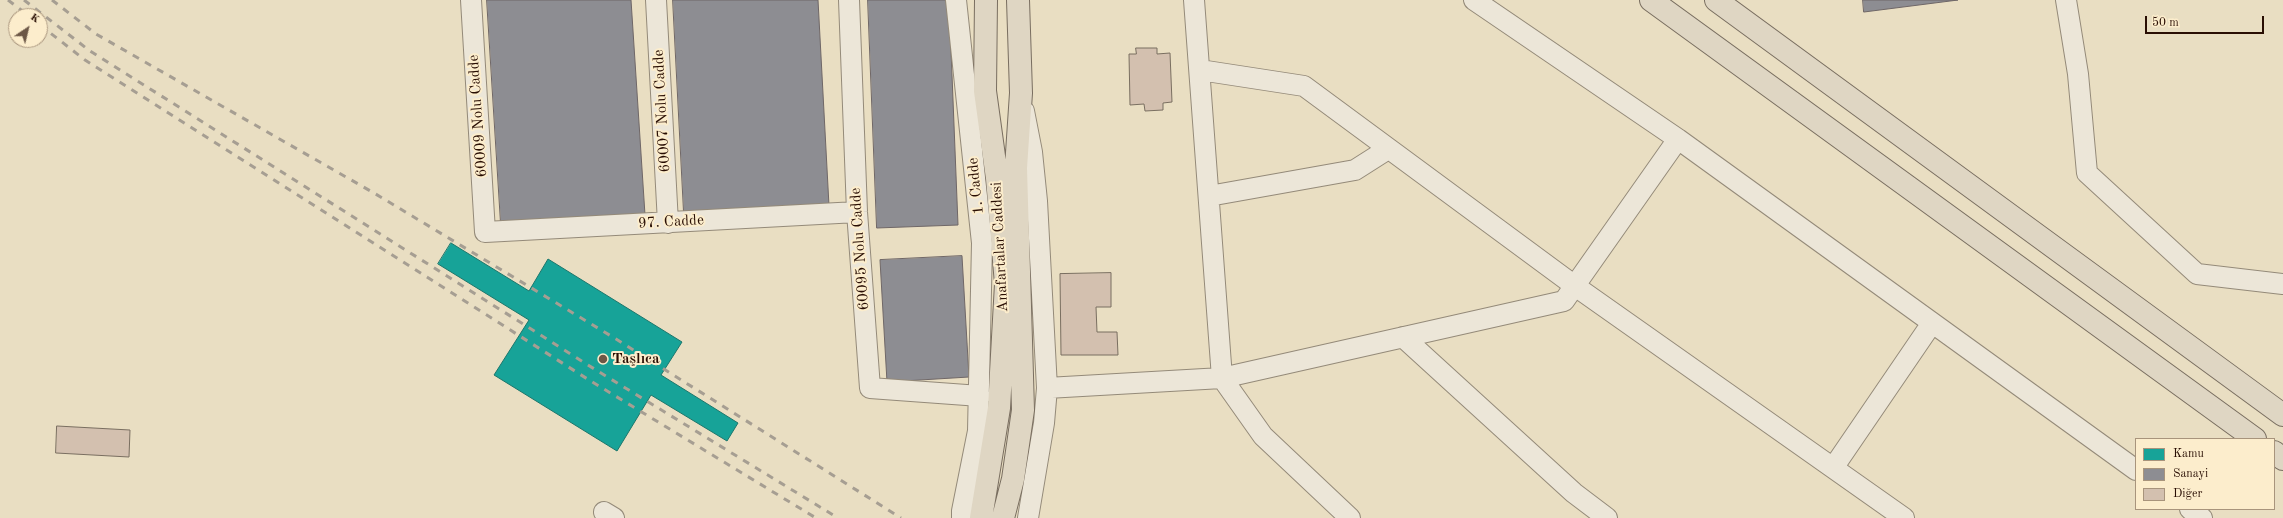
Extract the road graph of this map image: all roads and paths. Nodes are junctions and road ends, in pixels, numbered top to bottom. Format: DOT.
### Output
graph roads {
  1 [pos="471,0"];
  2 [pos="656,0"];
  3 [pos="849,0"];
  4 [pos="956,0"];
  5 [pos="986,0"];
  6 [pos="1194,0"];
  7 [pos="1474,0"];
  8 [pos="1650,0"];
  9 [pos="1716,0"];
  10 [pos="2066,0"];
  11 [pos="1018,1"];
  12 [pos="1200,70"];
  13 [pos="1021,93"];
  14 [pos="1678,139"];
  15 [pos="1388,148"];
  16 [pos="1209,196"];
  17 [pos="857,212"];
  18 [pos="668,223"];
  19 [pos="485,232"];
  20 [pos="2283,284"];
  21 [pos="1575,286"];
  22 [pos="1932,323"];
  23 [pos="1403,337"];
  24 [pos="1222,378"];
  25 [pos="1047,388"];
  26 [pos="980,396"];
  27 [pos="2283,415"];
  28 [pos="2255,438"];
  29 [pos="2275,453"];
  30 [pos="2283,459"];
  31 [pos="1833,468"];
  32 [pos="2135,469"];
  33 [pos="1574,493"];
  34 [pos="2191,510"];
  35 [pos="1902,517"];
  36 [pos="962,518"];
  37 [pos="982,518"];
  38 [pos="1003,518"];
  39 [pos="1028,518"];
  40 [pos="1350,518"];
  41 [pos="1598,518"];
  42 [pos="1607,518"];
  43 [pos="2202,518"];
  1 -- 19 [label="street, 60009 Nolu Cadde"];
  2 -- 18 [label="street, 60007 Nolu Cadde"];
  3 -- 17 [label="street, 60095 Nolu Cadde"];
  4 -- 26 [label="street, 1. Cadde"];
  5 -- 37 [label="main road, Anafartalar Caddesi"];
  6 -- 12 [label="street"];
  7 -- 14 [label="street"];
  8 -- 28 [label="main road"];
  9 -- 27 [label="main road"];
  10 -- 20 [label="street"];
  11 -- 13 [label="main road, Anafartalar Caddesi"];
  12 -- 15 [label="street"];
  12 -- 16 [label="street"];
  13 -- 25 [label="street"];
  13 -- 38 [label="main road, Anafartalar Caddesi"];
  14 -- 21 [label="street"];
  14 -- 22 [label="street"];
  15 -- 16 [label="street"];
  15 -- 21 [label="street"];
  16 -- 24 [label="street"];
  17 -- 18 [label="street, 97. Cadde"];
  17 -- 26 [label="street, 60095 Nolu Cadde"];
  18 -- 19 [label="street, 97. Cadde"];
  21 -- 23 [label="street"];
  21 -- 31 [label="street"];
  22 -- 31 [label="street"];
  22 -- 32 [label="street"];
  23 -- 24 [label="street"];
  23 -- 33 [label="street"];
  24 -- 25 [label="street"];
  24 -- 40 [label="street"];
  25 -- 39 [label="street"];
  26 -- 36 [label="street, 1. Cadde"];
  29 -- 30 [label="main road"];
  31 -- 35 [label="street"];
  33 -- 41 [label="street"];
  33 -- 42 [label="street"];
  34 -- 43 [label="street"];
}
